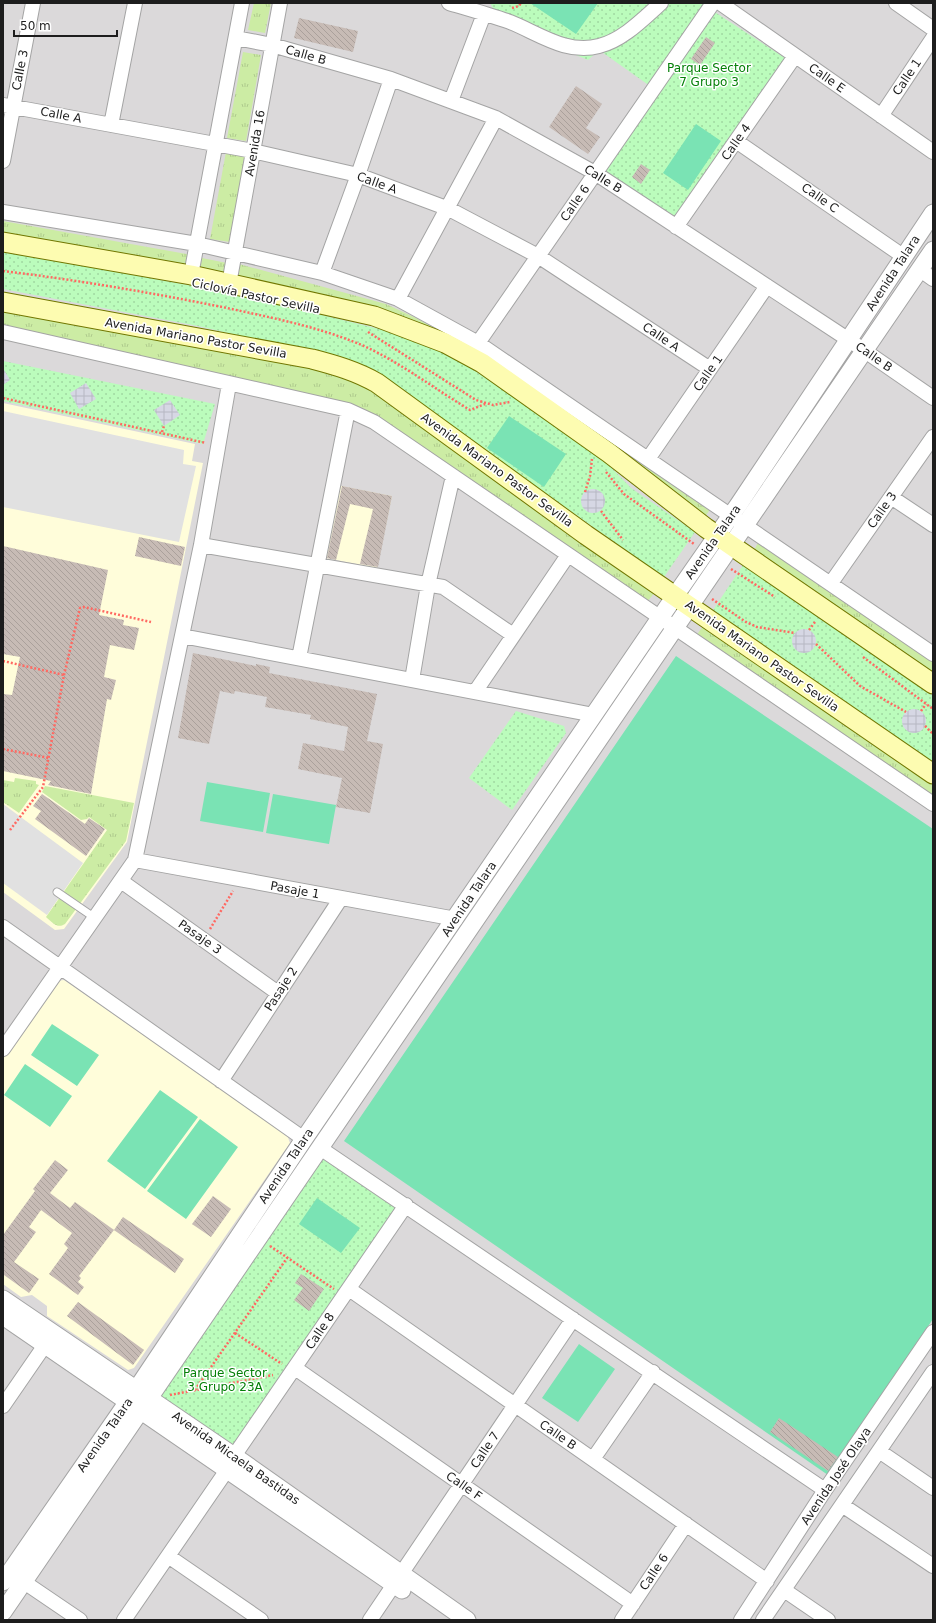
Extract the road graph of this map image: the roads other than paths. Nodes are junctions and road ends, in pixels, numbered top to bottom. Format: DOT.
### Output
graph roads {
  1 [pos="33,3"];
  2 [pos="135,3"];
  3 [pos="242,3"];
  4 [pos="280,3"];
  5 [pos="449,3"];
  6 [pos="661,3"];
  7 [pos="713,3"];
  8 [pos="720,3"];
  9 [pos="896,3"];
  10 [pos="484,14"];
  11 [pos="933,29"];
  12 [pos="236,38"];
  13 [pos="933,38"];
  14 [pos="272,45"];
  15 [pos="795,56"];
  16 [pos="391,79"];
  17 [pos="451,101"];
  18 [pos="8,105"];
  19 [pos="881,116"];
  20 [pos="496,118"];
  21 [pos="111,125"];
  22 [pos="736,141"];
  23 [pos="216,144"];
  24 [pos="253,151"];
  25 [pos="933,152"];
  26 [pos="3,161"];
  27 [pos="595,173"];
  28 [pos="358,175"];
  29 [pos="449,209"];
  30 [pos="3,212"];
  31 [pos="933,213"];
  32 [pos="676,228"];
  33 [pos="3,242"];
  34 [pos="197,244"];
  35 [pos="933,250"];
  36 [pos="235,253"];
  37 [pos="538,256"];
  38 [pos="903,256"];
  39 [pos="322,273"];
  40 [pos="926,274"];
  41 [pos="191,275"];
  42 [pos="230,284"];
  43 [pos="767,286"];
  44 [pos="398,299"];
  45 [pos="3,302"];
  46 [pos="3,332"];
  47 [pos="849,340"];
  48 [pos="478,343"];
  49 [pos="864,351"];
  50 [pos="710,369"];
  51 [pos="229,384"];
  52 [pos="933,398"];
  53 [pos="348,410"];
  54 [pos="933,437"];
  55 [pos="648,459"];
  56 [pos="453,476"];
  57 [pos="891,497"];
  58 [pos="731,516"];
  59 [pos="933,524"];
  60 [pos="746,526"];
  61 [pos="725,541"];
  62 [pos="201,545"];
  63 [pos="568,555"];
  64 [pos="317,566"];
  65 [pos="831,583"];
  66 [pos="428,585"];
  67 [pos="688,598"];
  68 [pos="661,616"];
  69 [pos="676,627"];
  70 [pos="513,635"];
  71 [pos="182,636"];
  72 [pos="933,654"];
  73 [pos="299,658"];
  74 [pos="412,680"];
  75 [pos="933,684"];
  76 [pos="475,692"];
  77 [pos="594,715"];
  78 [pos="933,774"];
  79 [pos="933,804"];
  80 [pos="135,860"];
  81 [pos="121,881"];
  82 [pos="57,892"];
  83 [pos="341,898"];
  84 [pos="95,918"];
  85 [pos="456,919"];
  86 [pos="3,927"];
  87 [pos="60,968"];
  88 [pos="278,993"];
  89 [pos="3,1049"];
  90 [pos="220,1081"];
  91 [pos="304,1139"];
  92 [pos="320,1148"];
  93 [pos="406,1205"];
  94 [pos="346,1292"];
  95 [pos="3,1299"];
  96 [pos="3,1316"];
  97 [pos="573,1319"];
  98 [pos="933,1332"];
  99 [pos="45,1345"];
  100 [pos="288,1369"];
  101 [pos="908,1370"];
  102 [pos="653,1372"];
  103 [pos="929,1377"];
  104 [pos="138,1400"];
  105 [pos="515,1405"];
  106 [pos="3,1406"];
  107 [pos="879,1451"];
  108 [pos="593,1459"];
  109 [pos="231,1463"];
  110 [pos="462,1485"];
  111 [pos="932,1486"];
  112 [pos="825,1490"];
  113 [pos="842,1505"];
  114 [pos="686,1524"];
  115 [pos="168,1556"];
  116 [pos="933,1566"];
  117 [pos="10,1576"];
  118 [pos="398,1580"];
  119 [pos="767,1581"];
  120 [pos="784,1590"];
  121 [pos="633,1604"];
  122 [pos="3,1612"];
  123 [pos="80,1620"];
  124 [pos="124,1620"];
  125 [pos="261,1620"];
  126 [pos="370,1620"];
  127 [pos="446,1620"];
  128 [pos="467,1620"];
  129 [pos="622,1620"];
  130 [pos="741,1620"];
  131 [pos="763,1620"];
  132 [pos="828,1620"];
  1 -- 18 [label="street, Calle 3"];
  2 -- 21 [label="street"];
  3 -- 12 [label="street"];
  4 -- 14 [label="street, Avenida 16"];
  5 -- 10 [label="street"];
  6 -- 10 [label="street"];
  7 -- 27 [label="street, Calle 6"];
  8 -- 15 [label="street, Calle E"];
  9 -- 11 [label="street"];
  10 -- 17 [label="street"];
  12 -- 14 [label="street, Calle B"];
  12 -- 23 [label="street"];
  13 -- 19 [label="street, Calle 1"];
  14 -- 16 [label="street, Calle B"];
  14 -- 24 [label="street, Avenida 16"];
  15 -- 19 [label="street, Calle E"];
  15 -- 22 [label="street, Calle 4"];
  16 -- 17 [label="street, Calle B"];
  16 -- 28 [label="street"];
  17 -- 20 [label="street, Calle B"];
  18 -- 21 [label="street, Calle A"];
  18 -- 26 [label="street, Calle 3"];
  19 -- 25 [label="street, Calle E"];
  20 -- 27 [label="street, Calle B"];
  20 -- 29 [label="street"];
  21 -- 23 [label="street, Calle A"];
  22 -- 32 [label="street, Calle 4"];
  22 -- 38 [label="street, Calle C"];
  23 -- 24 [label="street, Calle A"];
  23 -- 34 [label="street"];
  24 -- 28 [label="street, Calle A"];
  24 -- 36 [label="street, Avenida 16"];
  27 -- 32 [label="street, Calle B"];
  27 -- 37 [label="street, Calle 6"];
  28 -- 29 [label="street, Calle A"];
  28 -- 39 [label="street"];
  29 -- 37 [label="street, Calle A"];
  29 -- 44 [label="street"];
  30 -- 34 [label="street"];
  31 -- 38 [label="street, Avenida Talara"];
  32 -- 43 [label="street, Calle B"];
  33 -- 41 [label="main road"];
  34 -- 36 [label="street"];
  34 -- 41 [label="street"];
  35 -- 40 [label="street, Avenida Talara"];
  36 -- 39 [label="street"];
  36 -- 42 [label="street, Avenida 16"];
  37 -- 48 [label="street, Calle 6"];
  37 -- 50 [label="street, Calle A"];
  38 -- 47 [label="street, Avenida Talara"];
  39 -- 44 [label="street"];
  40 -- 49 [label="street, Avenida Talara"];
  41 -- 42 [label="main road"];
  42 -- 61 [label="main road"];
  43 -- 47 [label="street, Calle B"];
  43 -- 50 [label="street, Calle 1"];
  44 -- 48 [label="street"];
  45 -- 67 [label="main road, Avenida Mariano Pastor Sevilla"];
  46 -- 51 [label="street, Avenida Mariano Pastor Sevilla"];
  47 -- 49 [label="street, Calle B"];
  47 -- 58 [label="street, Avenida Talara"];
  48 -- 55 [label="street"];
  49 -- 52 [label="street, Calle B"];
  49 -- 60 [label="street, Avenida Talara"];
  50 -- 55 [label="street, Calle 1"];
  51 -- 53 [label="street, Avenida Mariano Pastor Sevilla"];
  51 -- 62 [label="street"];
  53 -- 56 [label="street, Avenida Mariano Pastor Sevilla"];
  53 -- 64 [label="street"];
  54 -- 57 [label="street, Calle 3"];
  55 -- 58 [label="street"];
  56 -- 63 [label="street, Avenida Mariano Pastor Sevilla"];
  56 -- 66 [label="street"];
  57 -- 59 [label="street"];
  57 -- 65 [label="street, Calle 3"];
  58 -- 60 [label="street"];
  58 -- 61 [label="street, Avenida Talara"];
  60 -- 61 [label="street, Avenida Talara"];
  60 -- 65 [label="street"];
  61 -- 67 [label="street, Avenida Talara"];
  61 -- 67 [label="street, Avenida Talara"];
  61 -- 75 [label="main road"];
  62 -- 64 [label="street"];
  62 -- 71 [label="street"];
  63 -- 68 [label="street, Avenida Mariano Pastor Sevilla"];
  63 -- 70 [label="street"];
  64 -- 66 [label="street"];
  64 -- 73 [label="street"];
  65 -- 72 [label="street"];
  66 -- 70 [label="street"];
  66 -- 74 [label="street"];
  67 -- 68 [label="street, Avenida Talara"];
  67 -- 69 [label="street, Avenida Talara"];
  67 -- 78 [label="main road, Avenida Mariano Pastor Sevilla"];
  68 -- 69 [label="street, Avenida Mariano Pastor Sevilla"];
  68 -- 77 [label="street, Avenida Talara"];
  69 -- 79 [label="street, Avenida Mariano Pastor Sevilla"];
  69 -- 92 [label="street, Avenida Talara"];
  70 -- 76 [label="street"];
  71 -- 73 [label="street"];
  71 -- 80 [label="street"];
  73 -- 74 [label="street"];
  74 -- 76 [label="street"];
  76 -- 77 [label="street"];
  77 -- 85 [label="street, Avenida Talara"];
  80 -- 81 [label="street"];
  80 -- 83 [label="street, Pasaje 1"];
  81 -- 84 [label="street"];
  81 -- 88 [label="street, Pasaje 3"];
  82 -- 84 [label="lane"];
  83 -- 85 [label="street, Pasaje 1"];
  83 -- 88 [label="street, Pasaje 2"];
  84 -- 87 [label="street"];
  85 -- 91 [label="street, Avenida Talara"];
  86 -- 87 [label="street"];
  87 -- 89 [label="street"];
  87 -- 90 [label="street"];
  88 -- 90 [label="street, Pasaje 2"];
  90 -- 91 [label="street"];
  91 -- 104 [label="street, Avenida Talara"];
  92 -- 93 [label="street"];
  92 -- 104 [label="street, Avenida Talara"];
  93 -- 94 [label="street, Calle 8"];
  93 -- 97 [label="street"];
  94 -- 100 [label="street, Calle 8"];
  94 -- 105 [label="street, Calle B"];
  95 -- 104 [label="street, Avenida Micaela Bastidas"];
  96 -- 99 [label="street, Avenida Micaela Bastidas"];
  97 -- 102 [label="street"];
  97 -- 105 [label="street, Calle 7"];
  98 -- 101 [label="street, Avenida José Olaya"];
  99 -- 104 [label="street, Avenida Micaela Bastidas"];
  99 -- 106 [label="street"];
  100 -- 109 [label="street, Calle 8"];
  100 -- 110 [label="street, Calle F"];
  101 -- 103 [label="street"];
  101 -- 112 [label="street, Avenida José Olaya"];
  102 -- 108 [label="street"];
  102 -- 112 [label="street"];
  103 -- 107 [label="street, Avenida José Olaya"];
  104 -- 109 [label="street, Avenida Micaela Bastidas"];
  104 -- 117 [label="street, Avenida Talara"];
  105 -- 108 [label="street, Calle B"];
  105 -- 110 [label="street, Calle 7"];
  107 -- 111 [label="street"];
  107 -- 113 [label="street, Avenida José Olaya"];
  108 -- 114 [label="street, Calle B"];
  109 -- 115 [label="street, Calle 8"];
  109 -- 118 [label="street, Avenida Micaela Bastidas"];
  110 -- 118 [label="street, Calle 7"];
  110 -- 121 [label="street, Calle F"];
  112 -- 119 [label="street, Avenida José Olaya"];
  113 -- 116 [label="street"];
  113 -- 120 [label="street, Avenida José Olaya"];
  114 -- 119 [label="street, Calle B"];
  114 -- 121 [label="street, Calle 6"];
  115 -- 124 [label="street, Calle 8"];
  115 -- 125 [label="street"];
  117 -- 122 [label="street, Avenida Talara"];
  117 -- 123 [label="street"];
  118 -- 126 [label="street, Calle 7"];
  118 -- 127 [label="street, Avenida Micaela Bastidas"];
  118 -- 128 [label="street, Avenida Micaela Bastidas"];
  119 -- 130 [label="street, Avenida José Olaya"];
  120 -- 131 [label="street, Avenida José Olaya"];
  120 -- 132 [label="street"];
  121 -- 129 [label="street, Calle 6"];
}
